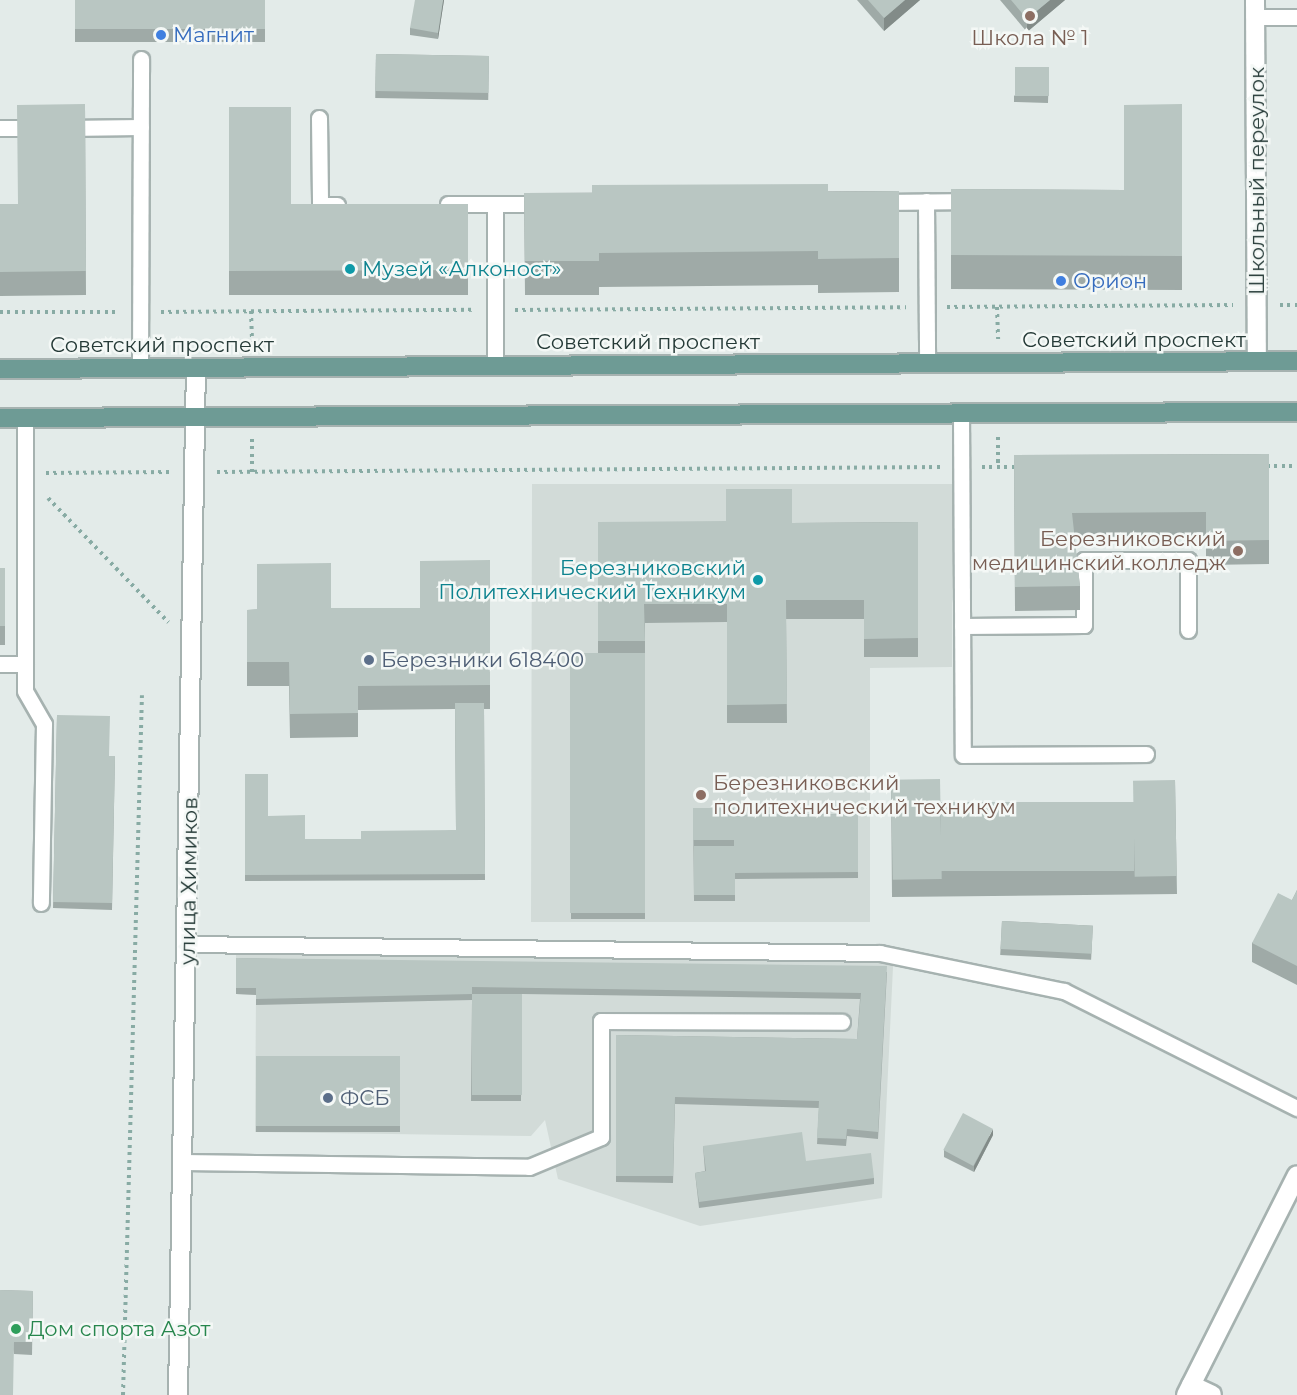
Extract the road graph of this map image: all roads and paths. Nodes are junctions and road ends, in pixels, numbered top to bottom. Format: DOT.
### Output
graph roads {
  1 [pos="1255,8"];
  2 [pos="1297,17"];
  3 [pos="141,59"];
  4 [pos="319,118"];
  5 [pos="0,128"];
  6 [pos="141,128"];
  7 [pos="926,201"];
  8 [pos="984,201"];
  9 [pos="866,202"];
  10 [pos="425,204"];
  11 [pos="495,204"];
  12 [pos="567,204"];
  13 [pos="355,205"];
  14 [pos="1258,305"];
  15 [pos="1297,305"];
  16 [pos="927,307"];
  17 [pos="495,310"];
  18 [pos="0,312"];
  19 [pos="140,312"];
  20 [pos="1297,361"];
  21 [pos="1257,362"];
  22 [pos="927,363"];
  23 [pos="495,366"];
  24 [pos="140,368"];
  25 [pos="196,368"];
  26 [pos="0,369"];
  27 [pos="1297,412"];
  28 [pos="961,413"];
  29 [pos="196,417"];
  30 [pos="0,418"];
  31 [pos="25,418"];
  32 [pos="1261,466"];
  33 [pos="1297,466"];
  34 [pos="962,467"];
  35 [pos="1022,467"];
  36 [pos="197,472"];
  37 [pos="25,473"];
  38 [pos="962,626"];
  39 [pos="1188,630"];
  40 [pos="193,649"];
  41 [pos="0,664"];
  42 [pos="25,664"];
  43 [pos="142,695"];
  44 [pos="1146,754"];
  45 [pos="40,903"];
  46 [pos="187,944"];
  47 [pos="842,1022"];
  48 [pos="1297,1108"];
  49 [pos="183,1162"];
  50 [pos="1297,1174"];
  51 [pos="1188,1390"];
  52 [pos="123,1395"];
  53 [pos="178,1395"];
  54 [pos="1212,1395"];
  1 -- 2 [label="lane"];
  1 -- 14 [label="street, Школьный переулок"];
  3 -- 6 [label="lane"];
  4 -- 13 [label="lane"];
  5 -- 6 [label="lane"];
  6 -- 19 [label="lane"];
  7 -- 8 [label="lane"];
  7 -- 9 [label="lane"];
  7 -- 16 [label="lane"];
  10 -- 11 [label="lane"];
  11 -- 12 [label="lane"];
  11 -- 17 [label="lane"];
  14 -- 15 [label="path"];
  14 -- 16 [label="path"];
  14 -- 21 [label="street, Школьный переулок"];
  16 -- 17 [label="path"];
  16 -- 22 [label="lane"];
  17 -- 19 [label="path"];
  17 -- 23 [label="lane"];
  18 -- 19 [label="path"];
  19 -- 24 [label="lane"];
  20 -- 21 [label="main road, Советский проспект"];
  21 -- 22 [label="main road, Советский проспект"];
  22 -- 23 [label="main road, Советский проспект"];
  23 -- 25 [label="main road, Советский проспект"];
  24 -- 25 [label="main road, Советский проспект"];
  24 -- 26 [label="main road, Советский проспект"];
  25 -- 29 [label="street, улица Химиков"];
  27 -- 28 [label="main road"];
  28 -- 29 [label="main road"];
  28 -- 34 [label="lane"];
  29 -- 31 [label="main road"];
  29 -- 36 [label="street, улица Химиков"];
  30 -- 31 [label="main road"];
  31 -- 37 [label="lane"];
  32 -- 33 [label="path"];
  34 -- 35 [label="path"];
  34 -- 36 [label="path"];
  34 -- 38 [label="lane"];
  36 -- 37 [label="path"];
  36 -- 40 [label="street, улица Химиков"];
  37 -- 40 [label="path"];
  37 -- 42 [label="lane"];
  38 -- 39 [label="lane"];
  38 -- 44 [label="lane"];
  40 -- 46 [label="street, улица Химиков"];
  41 -- 42 [label="lane"];
  42 -- 45 [label="lane"];
  43 -- 52 [label="path"];
  46 -- 48 [label="lane"];
  46 -- 49 [label="street, улица Химиков"];
  47 -- 49 [label="lane"];
  49 -- 53 [label="street, улица Химиков"];
  50 -- 51 [label="street"];
  51 -- 54 [label="street"];
}
